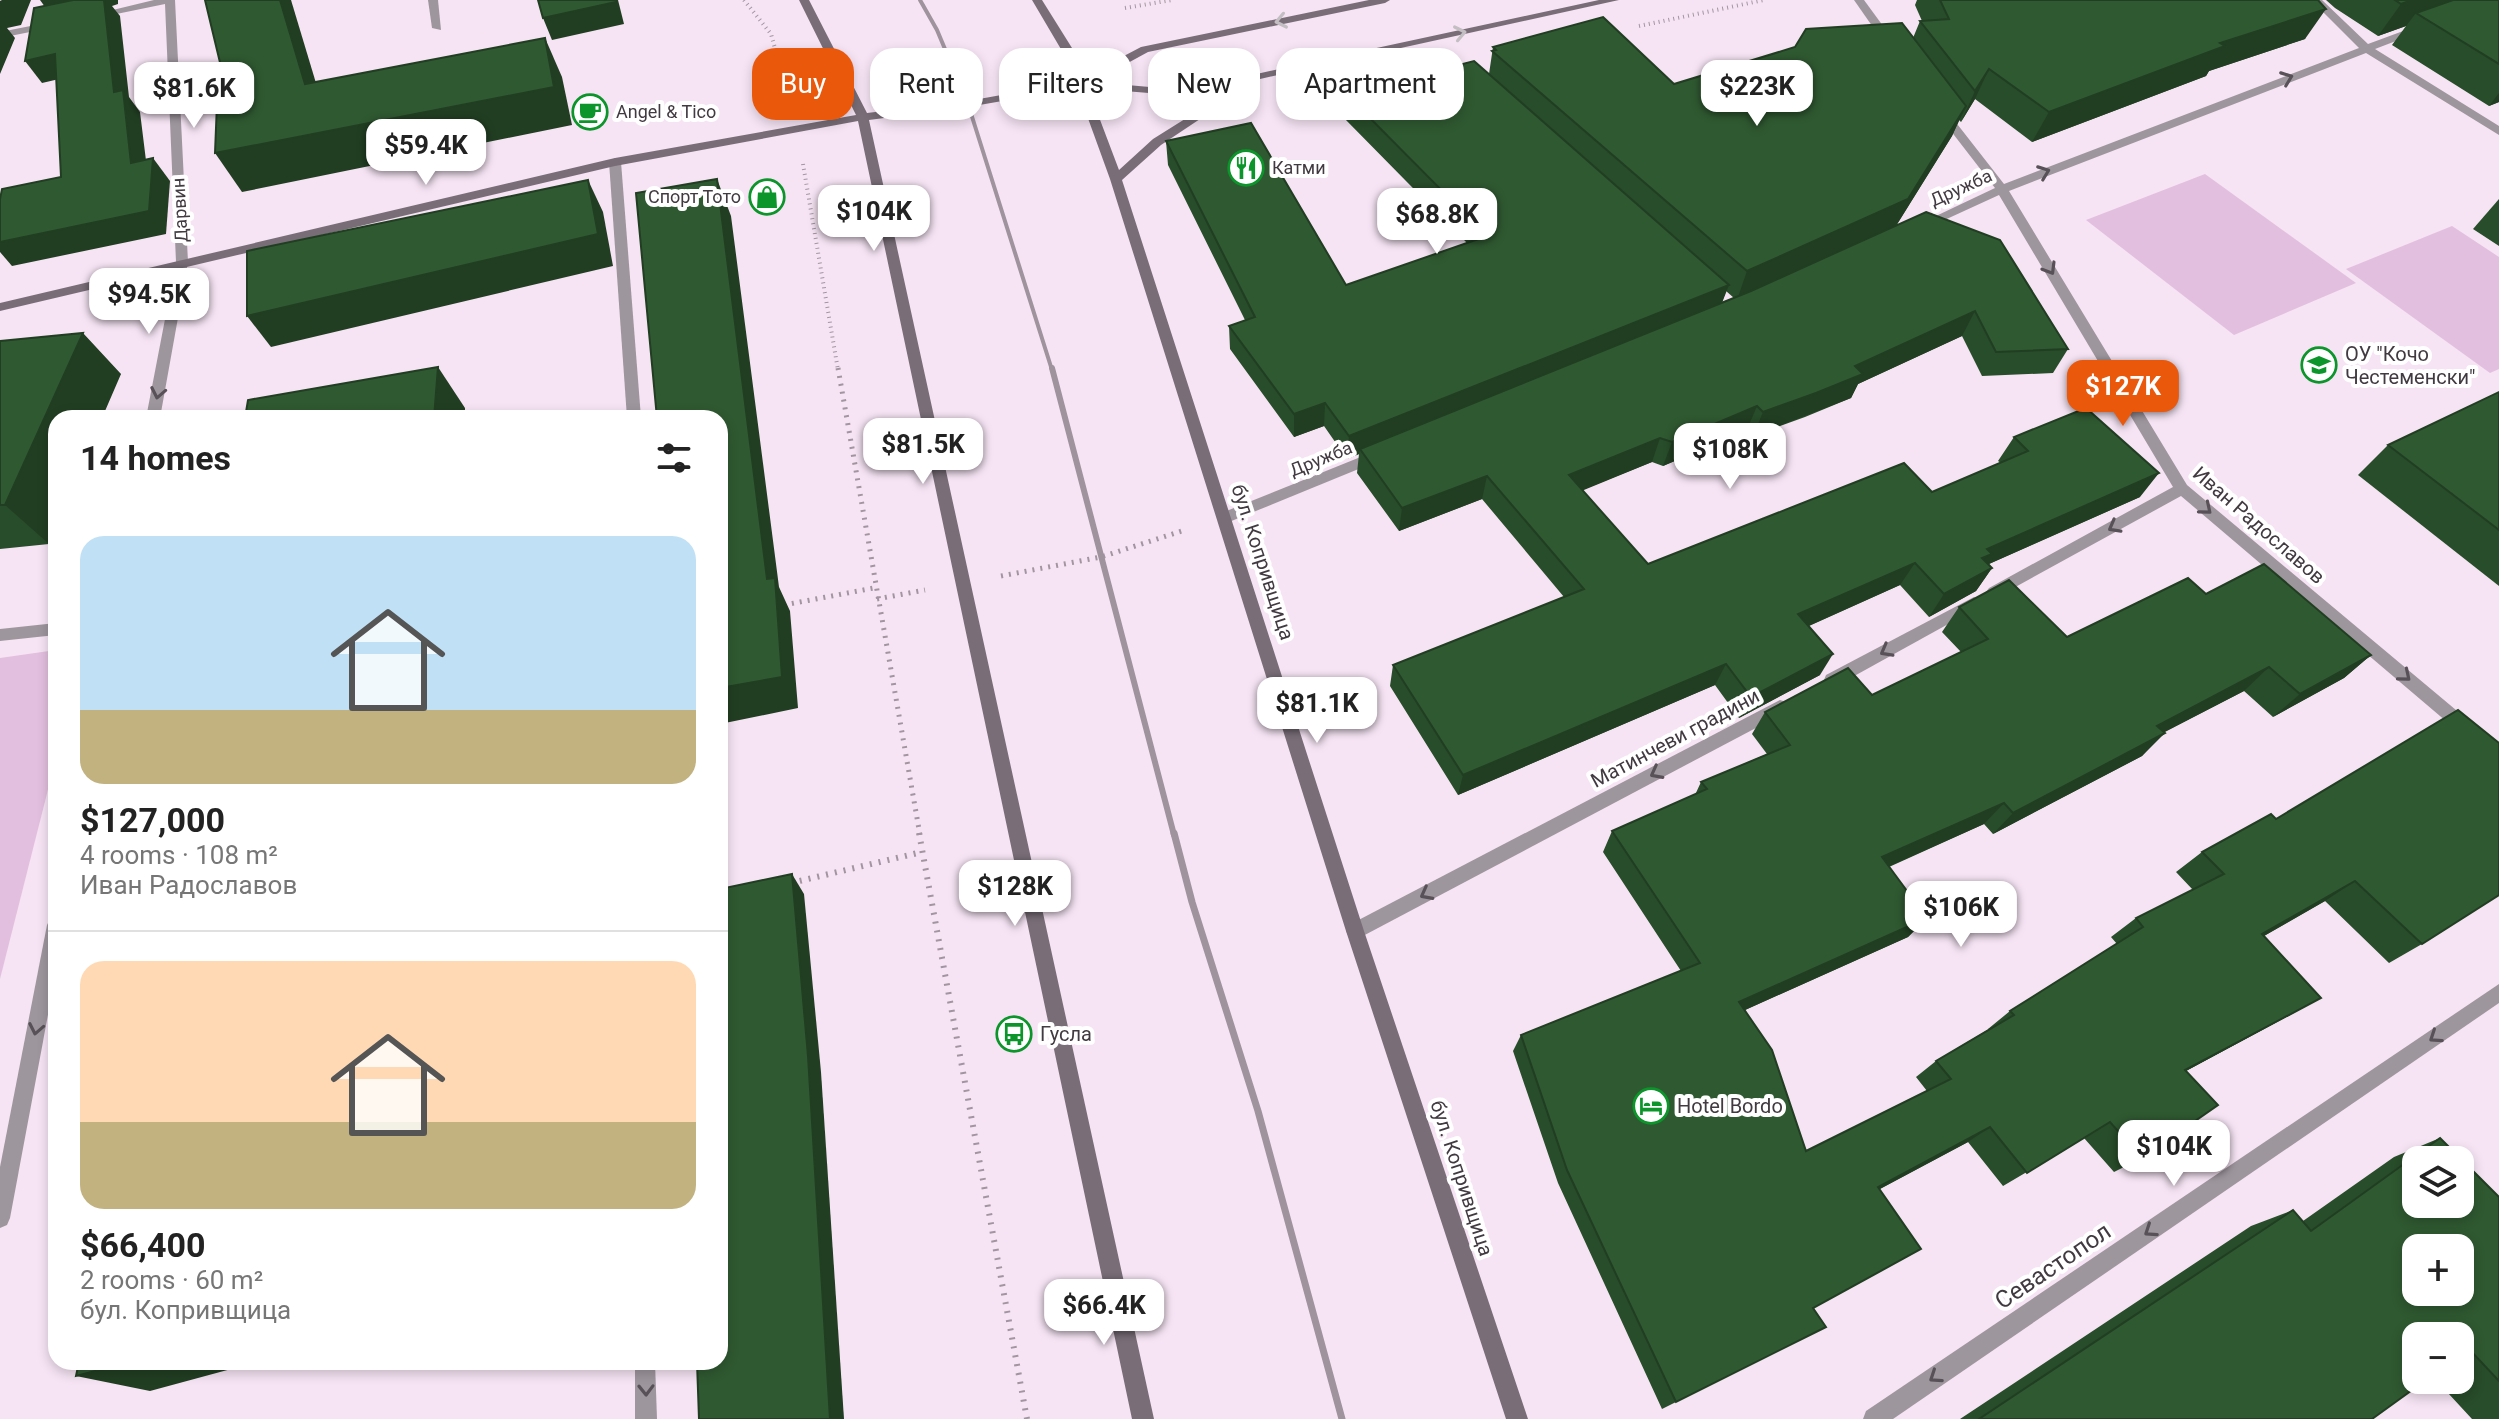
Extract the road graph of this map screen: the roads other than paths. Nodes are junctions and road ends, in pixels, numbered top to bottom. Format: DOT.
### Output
graph roads {
  1 [pos="170,0"];
  2 [pos="433,0"];
  3 [pos="804,0"];
  4 [pos="1037,0"];
  5 [pos="1385,0"];
  6 [pos="1614,0"];
  7 [pos="1859,0"];
  8 [pos="2316,0"];
  9 [pos="77,19"];
  10 [pos="62,22"];
  11 [pos="2439,22"];
  12 [pos="437,28"];
  13 [pos="0,35"];
  14 [pos="2364,47"];
  15 [pos="1066,48"];
  16 [pos="1893,48"];
  17 [pos="1132,56"];
  18 [pos="1261,76"];
  19 [pos="1132,88"];
  20 [pos="1929,95"];
  21 [pos="999,99"];
  22 [pos="863,117"];
  23 [pos="1094,120"];
  24 [pos="2499,131"];
  25 [pos="615,162"];
  26 [pos="1116,179"];
  27 [pos="2002,189"];
  28 [pos="1904,233"];
  29 [pos="182,262"];
  30 [pos="0,307"];
  31 [pos="154,410"];
  32 [pos="633,410"];
  33 [pos="1385,452"];
  34 [pos="2182,489"];
  35 [pos="1224,518"];
  36 [pos="48,630"];
  37 [pos="0,635"];
  38 [pos="2499,756"];
  39 [pos="1355,931"];
  40 [pos="48,989"];
  41 [pos="2499,993"];
  42 [pos="0,1218"];
  43 [pos="645,1370"];
  44 [pos="646,1419"];
  45 [pos="1143,1419"];
  46 [pos="1517,1419"];
  47 [pos="1874,1419"];
  1 -- 9 [label="street"];
  1 -- 29 [label="street, Дарвин"];
  2 -- 12 [label="street"];
  3 -- 22 [label="main road"];
  4 -- 15 [label="main road, бул. Копривщица"];
  5 -- 17 [label="main road, one-way"];
  18 -- 6 [label="main road, one-way"];
  7 -- 16 [label="street"];
  8 -- 14 [label="street"];
  10 -- 13 [label="street"];
  11 -- 14 [label="street, Дружба"];
  14 -- 24 [label="street"];
  27 -- 14 [label="street, Дружба, one-way"];
  18 -- 19 [label="main road"];
  18 -- 26 [label="main road"];
  20 -- 27 [label="street, Иван Радославов"];
  21 -- 22 [label="main road"];
  22 -- 25 [label="main road"];
  22 -- 45 [label="main road"];
  23 -- 26 [label="main road, бул. Копривщица"];
  25 -- 29 [label="main road"];
  25 -- 32 [label="street"];
  26 -- 35 [label="main road, бул. Копривщица"];
  27 -- 28 [label="street, Дружба"];
  27 -- 34 [label="street, Иван Радославов, one-way"];
  29 -- 30 [label="main road"];
  29 -- 31 [label="street, Дарвин, one-way"];
  33 -- 35 [label="street, Дружба"];
  34 -- 38 [label="street, Иван Радославов, one-way"];
  34 -- 39 [label="street, Матинчеви градини, one-way"];
  35 -- 39 [label="main road, бул. Копривщица"];
  36 -- 37 [label="street"];
  39 -- 46 [label="main road, бул. Копривщица"];
  40 -- 42 [label="street, one-way"];
  41 -- 47 [label="street, Севастопол, one-way"];
  43 -- 44 [label="street, one-way"];
}
